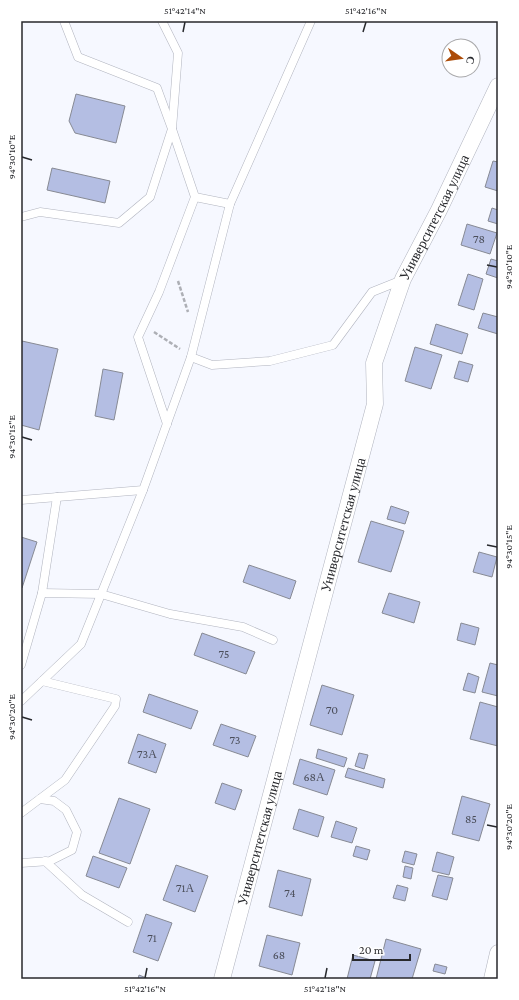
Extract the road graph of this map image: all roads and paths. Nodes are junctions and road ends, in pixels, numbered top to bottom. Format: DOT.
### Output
graph roads {
  1 [pos="64,21"];
  2 [pos="162,21"];
  3 [pos="311,21"];
  4 [pos="498,86"];
  5 [pos="172,128"];
  6 [pos="195,197"];
  7 [pos="230,204"];
  8 [pos="21,217"];
  9 [pos="172,259"];
  10 [pos="404,279"];
  11 [pos="144,325"];
  12 [pos="196,338"];
  13 [pos="191,357"];
  14 [pos="167,424"];
  15 [pos="143,490"];
  16 [pos="57,497"];
  17 [pos="21,500"];
  18 [pos="42,593"];
  19 [pos="102,594"];
  20 [pos="272,640"];
  21 [pos="21,665"];
  22 [pos="42,681"];
  23 [pos="21,701"];
  24 [pos="40,799"];
  25 [pos="21,813"];
  26 [pos="45,861"];
  27 [pos="21,863"];
  28 [pos="128,922"];
  29 [pos="498,953"];
  30 [pos="222,979"];
  31 [pos="492,979"];
  1 -- 5 [label="lane"];
  2 -- 5 [label="lane"];
  3 -- 7 [label="lane"];
  4 -- 10 [label="street, Университетская улица"];
  5 -- 6 [label="lane"];
  5 -- 8 [label="lane"];
  6 -- 7 [label="lane"];
  6 -- 9 [label="lane"];
  7 -- 12 [label="lane"];
  9 -- 11 [label="lane"];
  9 -- 12 [label="path"];
  10 -- 13 [label="lane"];
  10 -- 30 [label="street, Университетская улица"];
  11 -- 13 [label="path"];
  11 -- 14 [label="lane"];
  12 -- 13 [label="lane"];
  13 -- 14 [label="lane"];
  14 -- 15 [label="lane"];
  15 -- 16 [label="lane"];
  15 -- 19 [label="lane"];
  16 -- 17 [label="lane"];
  16 -- 18 [label="lane"];
  18 -- 19 [label="lane"];
  18 -- 21 [label="lane"];
  19 -- 20 [label="lane"];
  19 -- 22 [label="lane"];
  22 -- 23 [label="lane"];
  22 -- 24 [label="lane"];
  24 -- 25 [label="lane"];
  24 -- 26 [label="lane"];
  26 -- 27 [label="lane"];
  26 -- 28 [label="lane"];
  29 -- 31 [label="street"];
}
